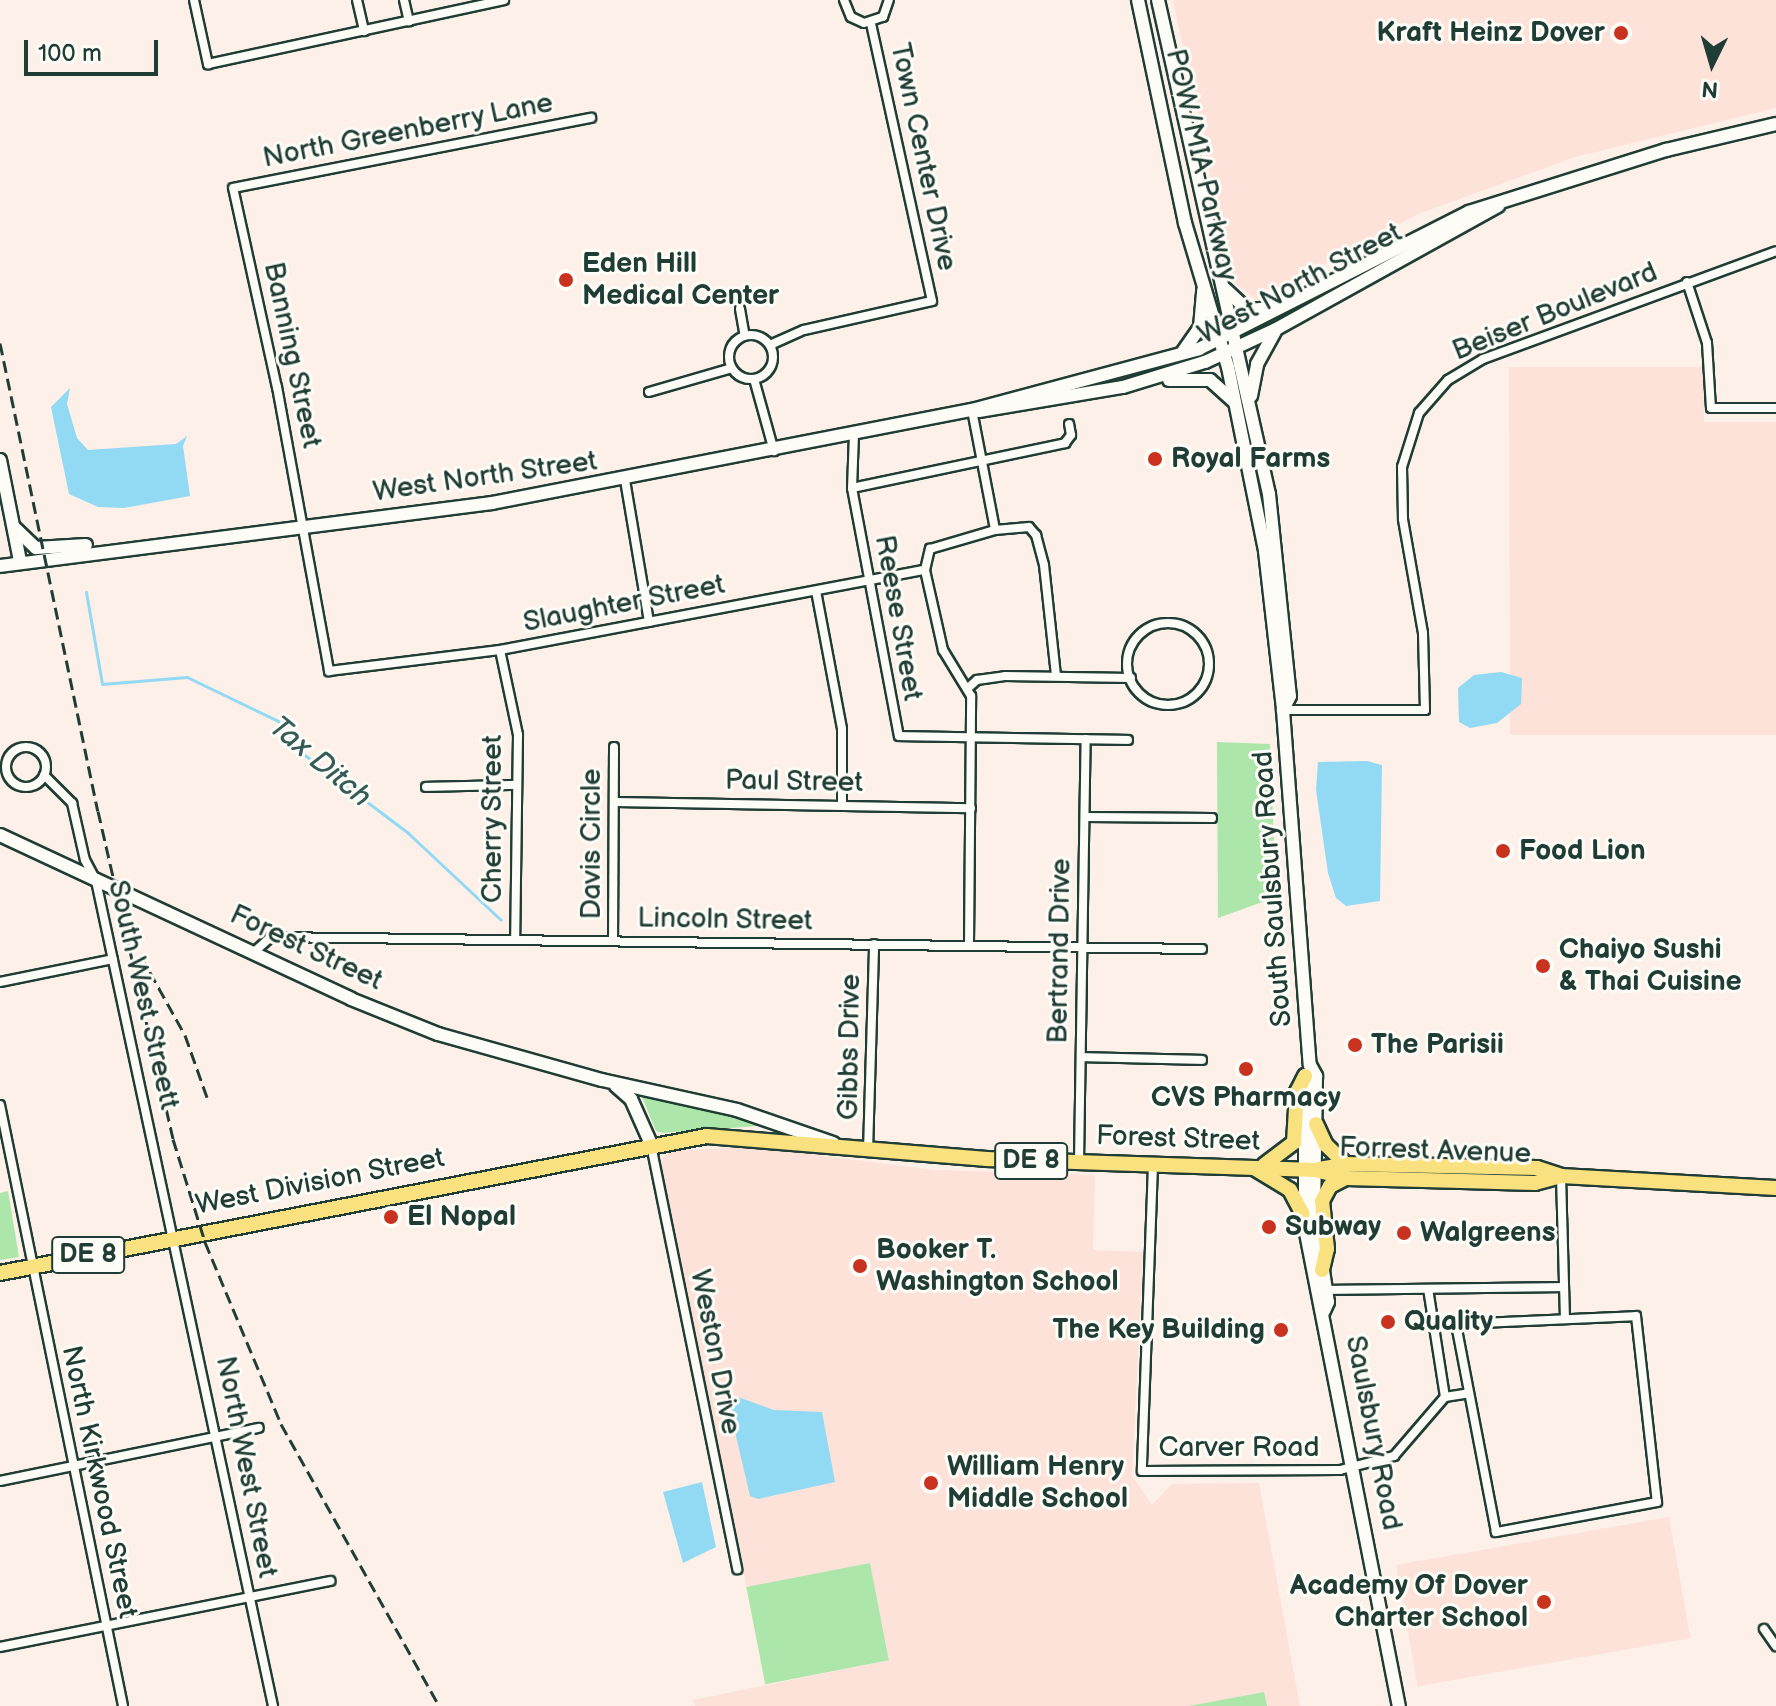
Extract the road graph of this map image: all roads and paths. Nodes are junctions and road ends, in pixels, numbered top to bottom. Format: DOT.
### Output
graph roads {
  1 [pos="194,0"];
  2 [pos="357,0"];
  3 [pos="404,0"];
  4 [pos="504,0"];
  5 [pos="844,0"];
  6 [pos="889,0"];
  7 [pos="1138,0"];
  8 [pos="1158,0"];
  9 [pos="409,21"];
  10 [pos="871,23"];
  11 [pos="364,31"];
  12 [pos="591,118"];
  13 [pos="1776,124"];
  14 [pos="233,190"];
  15 [pos="1501,204"];
  16 [pos="1776,251"];
  17 [pos="1687,282"];
  18 [pos="1203,283"];
  19 [pos="1220,283"];
  20 [pos="1290,303"];
  21 [pos="740,309"];
  22 [pos="1276,329"];
  23 [pos="1234,333"];
  24 [pos="745,336"];
  25 [pos="1221,339"];
  26 [pos="770,345"];
  27 [pos="1238,348"];
  28 [pos="1225,353"];
  29 [pos="1173,358"];
  30 [pos="732,368"];
  31 [pos="754,379"];
  32 [pos="1138,384"];
  33 [pos="649,392"];
  34 [pos="1250,403"];
  35 [pos="1776,408"];
  36 [pos="972,410"];
  37 [pos="1237,410"];
  38 [pos="1069,424"];
  39 [pos="854,434"];
  40 [pos="774,451"];
  41 [pos="0,460"];
  42 [pos="982,460"];
  43 [pos="625,480"];
  44 [pos="852,488"];
  45 [pos="304,527"];
  46 [pos="15,528"];
  47 [pos="995,530"];
  48 [pos="137,547"];
  49 [pos="20,561"];
  50 [pos="0,566"];
  51 [pos="925,570"];
  52 [pos="868,581"];
  53 [pos="816,591"];
  54 [pos="649,622"];
  55 [pos="500,650"];
  56 [pos="329,671"];
  57 [pos="1056,676"];
  58 [pos="1131,678"];
  59 [pos="968,688"];
  60 [pos="1283,710"];
  61 [pos="971,737"];
  62 [pos="1086,739"];
  63 [pos="1128,740"];
  64 [pos="614,747"];
  65 [pos="3,763"];
  66 [pos="44,775"];
  67 [pos="517,785"];
  68 [pos="426,787"];
  69 [pos="616,802"];
  70 [pos="842,804"];
  71 [pos="971,808"];
  72 [pos="1085,817"];
  73 [pos="1212,818"];
  74 [pos="0,835"];
  75 [pos="96,881"];
  76 [pos="515,940"];
  77 [pos="613,941"];
  78 [pos="874,944"];
  79 [pos="969,944"];
  80 [pos="1083,946"];
  81 [pos="1202,949"];
  82 [pos="253,953"];
  83 [pos="113,959"];
  84 [pos="0,982"];
  85 [pos="1081,1057"];
  86 [pos="1202,1060"];
  87 [pos="1308,1071"];
  88 [pos="602,1080"];
  89 [pos="0,1105"];
  90 [pos="1316,1124"];
  91 [pos="651,1144"];
  92 [pos="848,1148"];
  93 [pos="868,1151"];
  94 [pos="1079,1162"];
  95 [pos="1153,1165"];
  96 [pos="1254,1168"];
  97 [pos="1309,1169"];
  98 [pos="1346,1171"];
  99 [pos="1561,1176"];
  100 [pos="1776,1188"];
  101 [pos="1303,1214"];
  102 [pos="176,1238"];
  103 [pos="32,1266"];
  104 [pos="1322,1270"];
  105 [pos="0,1273"];
  106 [pos="1564,1287"];
  107 [pos="1428,1289"];
  108 [pos="1326,1290"];
  109 [pos="1324,1311"];
  110 [pos="1565,1319"];
  111 [pos="1469,1393"];
  112 [pos="1445,1397"];
  113 [pos="259,1428"];
  114 [pos="218,1437"];
  115 [pos="72,1466"];
  116 [pos="1355,1468"];
  117 [pos="0,1481"];
  118 [pos="737,1569"];
  119 [pos="330,1581"];
  120 [pos="250,1597"];
  121 [pos="106,1626"];
  122 [pos="1764,1629"];
  123 [pos="1776,1646"];
  124 [pos="0,1647"];
  125 [pos="123,1706"];
  126 [pos="273,1706"];
  127 [pos="1399,1706"];
  1 -- 11 [label="street"];
  2 -- 11 [label="street"];
  3 -- 9 [label="street"];
  4 -- 9 [label="street"];
  5 -- 10 [label="street"];
  6 -- 10 [label="street"];
  7 -- 18 [label="main road, POW/MIA Parkway"];
  8 -- 19 [label="main road, POW/MIA Parkway"];
  9 -- 11 [label="street"];
  10 -- 26 [label="street, Town Center Drive"];
  12 -- 14 [label="street, North Greenberry Lane"];
  13 -- 15 [label="main road, West North Street"];
  14 -- 45 [label="street, Banning Street"];
  15 -- 20 [label="main road, West North Street"];
  15 -- 22 [label="main road, West North Street"];
  16 -- 17 [label="street, Beiser Boulevard"];
  17 -- 35 [label="street"];
  17 -- 60 [label="street, Beiser Boulevard"];
  18 -- 25 [label="main road, POW/MIA Parkway"];
  18 -- 29 [label="main road"];
  19 -- 20 [label="main road"];
  19 -- 23 [label="main road, POW/MIA Parkway"];
  20 -- 23 [label="main road, West North Street"];
  21 -- 24 [label="street"];
  22 -- 27 [label="main road, West North Street"];
  22 -- 34 [label="main road"];
  23 -- 25 [label="main road, West North Street"];
  23 -- 27 [label="main road, South Saulsbury Road"];
  24 -- 26 [label="street"];
  24 -- 30 [label="street"];
  25 -- 28 [label="main road, South Saulsbury Road"];
  25 -- 29 [label="main road, West North Street"];
  26 -- 31 [label="street"];
  27 -- 28 [label="main road, West North Street"];
  27 -- 34 [label="main road, South Saulsbury Road"];
  28 -- 32 [label="main road, West North Street"];
  28 -- 37 [label="main road, South Saulsbury Road"];
  29 -- 36 [label="main road, West North Street"];
  30 -- 31 [label="street"];
  30 -- 33 [label="street"];
  31 -- 40 [label="street"];
  32 -- 36 [label="main road, West North Street"];
  32 -- 37 [label="main road"];
  34 -- 60 [label="main road, South Saulsbury Road"];
  36 -- 39 [label="main road, West North Street"];
  36 -- 42 [label="street"];
  37 -- 60 [label="main road, South Saulsbury Road"];
  38 -- 42 [label="street"];
  39 -- 40 [label="main road, West North Street"];
  39 -- 44 [label="street, Reese Street"];
  40 -- 43 [label="main road, West North Street"];
  41 -- 46 [label="main road"];
  42 -- 44 [label="street"];
  42 -- 47 [label="street"];
  43 -- 45 [label="main road, West North Street"];
  43 -- 54 [label="street"];
  44 -- 52 [label="street, Reese Street"];
  45 -- 48 [label="main road, West North Street"];
  45 -- 56 [label="street, Banning Street"];
  46 -- 48 [label="main road"];
  46 -- 49 [label="main road"];
  47 -- 51 [label="street"];
  47 -- 57 [label="street"];
  48 -- 49 [label="main road, West North Street"];
  49 -- 50 [label="main road, West North Street"];
  51 -- 52 [label="street, Slaughter Street"];
  51 -- 59 [label="street"];
  52 -- 53 [label="street, Slaughter Street"];
  52 -- 61 [label="street, Reese Street"];
  53 -- 54 [label="street, Slaughter Street"];
  53 -- 70 [label="street"];
  54 -- 55 [label="street, Slaughter Street"];
  55 -- 56 [label="street, Slaughter Street"];
  55 -- 67 [label="street, Cherry Street"];
  57 -- 58 [label="street"];
  57 -- 59 [label="street"];
  58 -- 58 [label="street"];
  59 -- 61 [label="street, Reese Street"];
  60 -- 87 [label="main road, South Saulsbury Road"];
  61 -- 62 [label="street, Reese Street"];
  61 -- 71 [label="street, Reese Street"];
  62 -- 63 [label="street, Reese Street"];
  62 -- 72 [label="street, Bertrand Drive"];
  64 -- 69 [label="street, Davis Circle"];
  65 -- 66 [label="street"];
  65 -- 66 [label="street"];
  66 -- 75 [label="street, South West Streett"];
  67 -- 68 [label="street"];
  67 -- 76 [label="street, Cherry Street"];
  69 -- 70 [label="street, Paul Street"];
  69 -- 77 [label="street, Davis Circle"];
  70 -- 71 [label="street, Paul Street"];
  71 -- 79 [label="street, Reese Street"];
  72 -- 73 [label="street"];
  72 -- 80 [label="street, Bertrand Drive"];
  74 -- 75 [label="main road, Forest Street"];
  75 -- 82 [label="main road, Forest Street"];
  75 -- 83 [label="street, South West Streett"];
  76 -- 77 [label="street, Lincoln Street"];
  76 -- 82 [label="street, Lincoln Street"];
  77 -- 78 [label="street, Lincoln Street"];
  78 -- 79 [label="street, Lincoln Street"];
  78 -- 93 [label="street, Gibbs Drive"];
  79 -- 80 [label="street, Lincoln Street"];
  80 -- 81 [label="street, Lincoln Street"];
  80 -- 85 [label="street, Bertrand Drive"];
  82 -- 88 [label="main road, Forest Street"];
  83 -- 84 [label="street"];
  83 -- 102 [label="street, South West Streett"];
  85 -- 86 [label="street"];
  85 -- 94 [label="street, Bertrand Drive"];
  87 -- 90 [label="main road, South Saulsbury Road"];
  87 -- 96 [label="highway"];
  87 -- 97 [label="main road, South Saulsbury Road"];
  88 -- 91 [label="main road, Forest Street"];
  88 -- 92 [label="main road, Forest Street"];
  89 -- 103 [label="street, North Kirkwood Street"];
  90 -- 97 [label="main road, South Saulsbury Road"];
  90 -- 98 [label="highway"];
  91 -- 92 [label="highway, Forest Street / DE 8"];
  91 -- 102 [label="highway, West Division Street / DE 8"];
  91 -- 118 [label="street, Weston Drive"];
  92 -- 93 [label="highway, Forest Street / DE 8"];
  93 -- 94 [label="highway, Forest Street / DE 8"];
  94 -- 95 [label="highway, Forest Street / DE 8"];
  95 -- 96 [label="highway, Forest Street / DE 8"];
  95 -- 116 [label="street, Carver Road"];
  96 -- 97 [label="highway, Forest Street / DE 8"];
  96 -- 101 [label="highway"];
  97 -- 98 [label="highway, Forrest Avenue / DE 8"];
  97 -- 101 [label="main road, Saulsbury Road"];
  97 -- 104 [label="main road, Saulsbury Road"];
  98 -- 99 [label="highway, Forrest Avenue / DE 8"];
  98 -- 104 [label="highway"];
  99 -- 100 [label="highway, Forrest Avenue / DE 8"];
  99 -- 106 [label="street"];
  101 -- 109 [label="main road, Saulsbury Road"];
  102 -- 103 [label="highway, West Division Street / DE 8"];
  102 -- 114 [label="street, North West Street"];
  103 -- 105 [label="highway, West Division Street / DE 8"];
  103 -- 115 [label="street, North Kirkwood Street"];
  104 -- 108 [label="main road, Saulsbury Road"];
  106 -- 107 [label="street"];
  106 -- 110 [label="street"];
  107 -- 108 [label="street"];
  107 -- 112 [label="street"];
  108 -- 109 [label="main road, Saulsbury Road"];
  109 -- 116 [label="main road, Saulsbury Road"];
  110 -- 111 [label="street"];
  110 -- 111 [label="street"];
  111 -- 112 [label="street"];
  112 -- 116 [label="street"];
  113 -- 114 [label="street"];
  114 -- 115 [label="street"];
  114 -- 120 [label="street, North West Street"];
  115 -- 117 [label="street"];
  115 -- 121 [label="street, North Kirkwood Street"];
  116 -- 127 [label="main road, Saulsbury Road"];
  119 -- 120 [label="street"];
  120 -- 121 [label="street"];
  120 -- 126 [label="street, North West Street"];
  121 -- 124 [label="street"];
  121 -- 125 [label="street, North Kirkwood Street"];
  122 -- 123 [label="street"];
}
